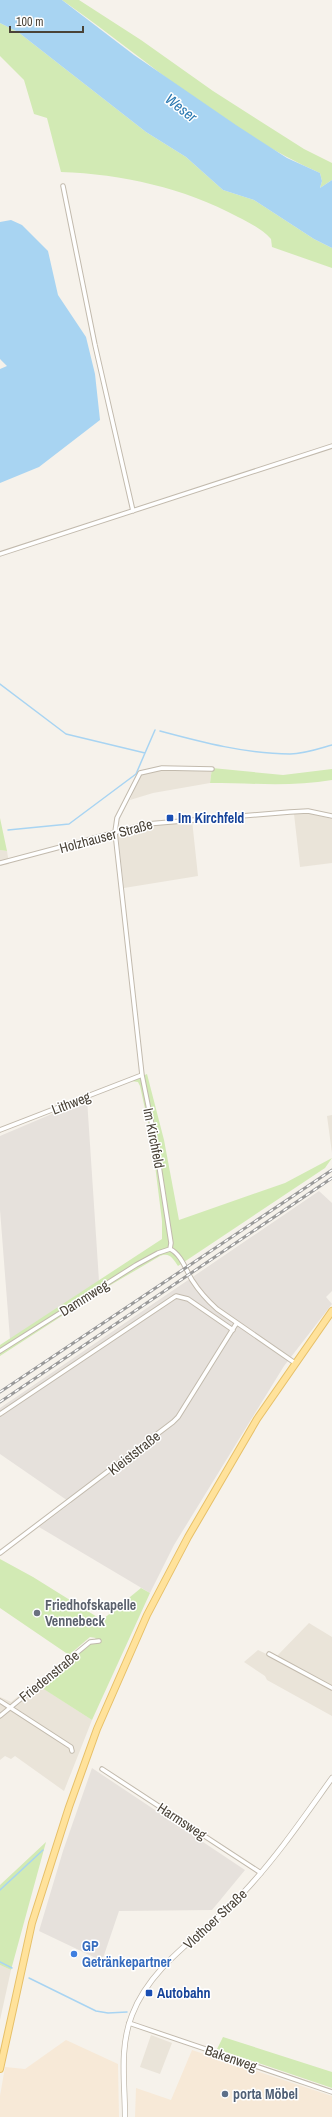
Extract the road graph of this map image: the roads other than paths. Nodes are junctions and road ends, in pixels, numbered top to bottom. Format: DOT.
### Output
graph roads {
  1 [pos="63,186"];
  2 [pos="332,446"];
  3 [pos="132,511"];
  4 [pos="0,554"];
  5 [pos="212,769"];
  6 [pos="332,816"];
  7 [pos="115,832"];
  8 [pos="0,863"];
  9 [pos="142,1075"];
  10 [pos="0,1130"];
  11 [pos="170,1249"];
  12 [pos="332,1311"];
  13 [pos="236,1324"];
  14 [pos="233,1330"];
  15 [pos="0,1351"];
  16 [pos="295,1363"];
  17 [pos="0,1414"];
  18 [pos="0,1553"];
  19 [pos="100,1641"];
  20 [pos="269,1654"];
  21 [pos="332,1688"];
  22 [pos="0,1701"];
  23 [pos="10,1708"];
  24 [pos="0,1716"];
  25 [pos="72,1751"];
  26 [pos="102,1769"];
  27 [pos="332,1778"];
  28 [pos="261,1873"];
  29 [pos="129,2023"];
  30 [pos="0,2069"];
  31 [pos="332,2092"];
  32 [pos="125,2117"];
  1 -- 3 [label="street"];
  2 -- 3 [label="street"];
  3 -- 4 [label="street"];
  5 -- 7 [label="street, Im Kirchfeld"];
  6 -- 7 [label="street, Holzhauser Straße"];
  7 -- 8 [label="street, Holzhauser Straße"];
  7 -- 9 [label="street, Im Kirchfeld"];
  9 -- 10 [label="street, Lithweg"];
  9 -- 11 [label="street, Im Kirchfeld"];
  11 -- 13 [label="street"];
  11 -- 15 [label="street, Dammweg"];
  12 -- 16 [label="main road"];
  13 -- 14 [label="street, Kleiststraße"];
  13 -- 16 [label="street"];
  14 -- 17 [label="street"];
  14 -- 18 [label="street, Kleiststraße"];
  16 -- 30 [label="main road"];
  19 -- 23 [label="street, Friedenstraße"];
  20 -- 21 [label="street"];
  22 -- 23 [label="street"];
  23 -- 24 [label="street, Friedenstraße"];
  23 -- 25 [label="street"];
  26 -- 28 [label="street, Harmsweg"];
  27 -- 28 [label="street, Vlothoer Straße"];
  28 -- 29 [label="street, Vlothoer Straße"];
  29 -- 31 [label="street, Bakenweg"];
  29 -- 32 [label="street, Vlothoer Straße"];
}
